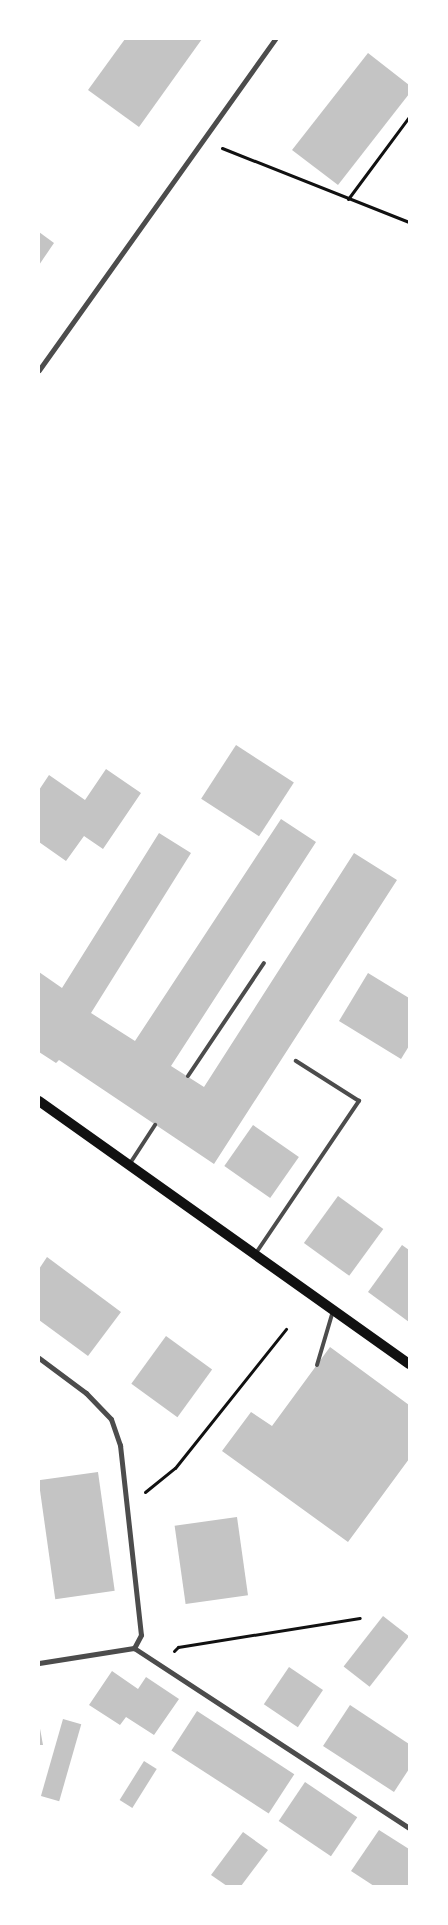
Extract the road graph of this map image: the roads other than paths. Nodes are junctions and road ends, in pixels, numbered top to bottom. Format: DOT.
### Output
graph roads {
  1 [pos="275,39"];
  2 [pos="39,370"];
  3 [pos="264,963"];
  4 [pos="296,1061"];
  5 [pos="188,1076"];
  6 [pos="39,1101"];
  7 [pos="155,1125"];
  8 [pos="129,1165"];
  9 [pos="256,1253"];
  10 [pos="333,1309"];
  11 [pos="39,1358"];
  12 [pos="409,1364"];
  13 [pos="316,1365"];
  14 [pos="134,1648"];
  15 [pos="39,1663"];
  16 [pos="409,1828"];
  1 -- 2 [label="street"];
  3 -- 5 [label="lane"];
  4 -- 9 [label="lane"];
  6 -- 8 [label="main road"];
  7 -- 8 [label="lane"];
  8 -- 9 [label="main road"];
  9 -- 10 [label="main road"];
  10 -- 12 [label="main road"];
  10 -- 13 [label="lane"];
  11 -- 14 [label="street"];
  14 -- 15 [label="street"];
  14 -- 16 [label="street"];
}
